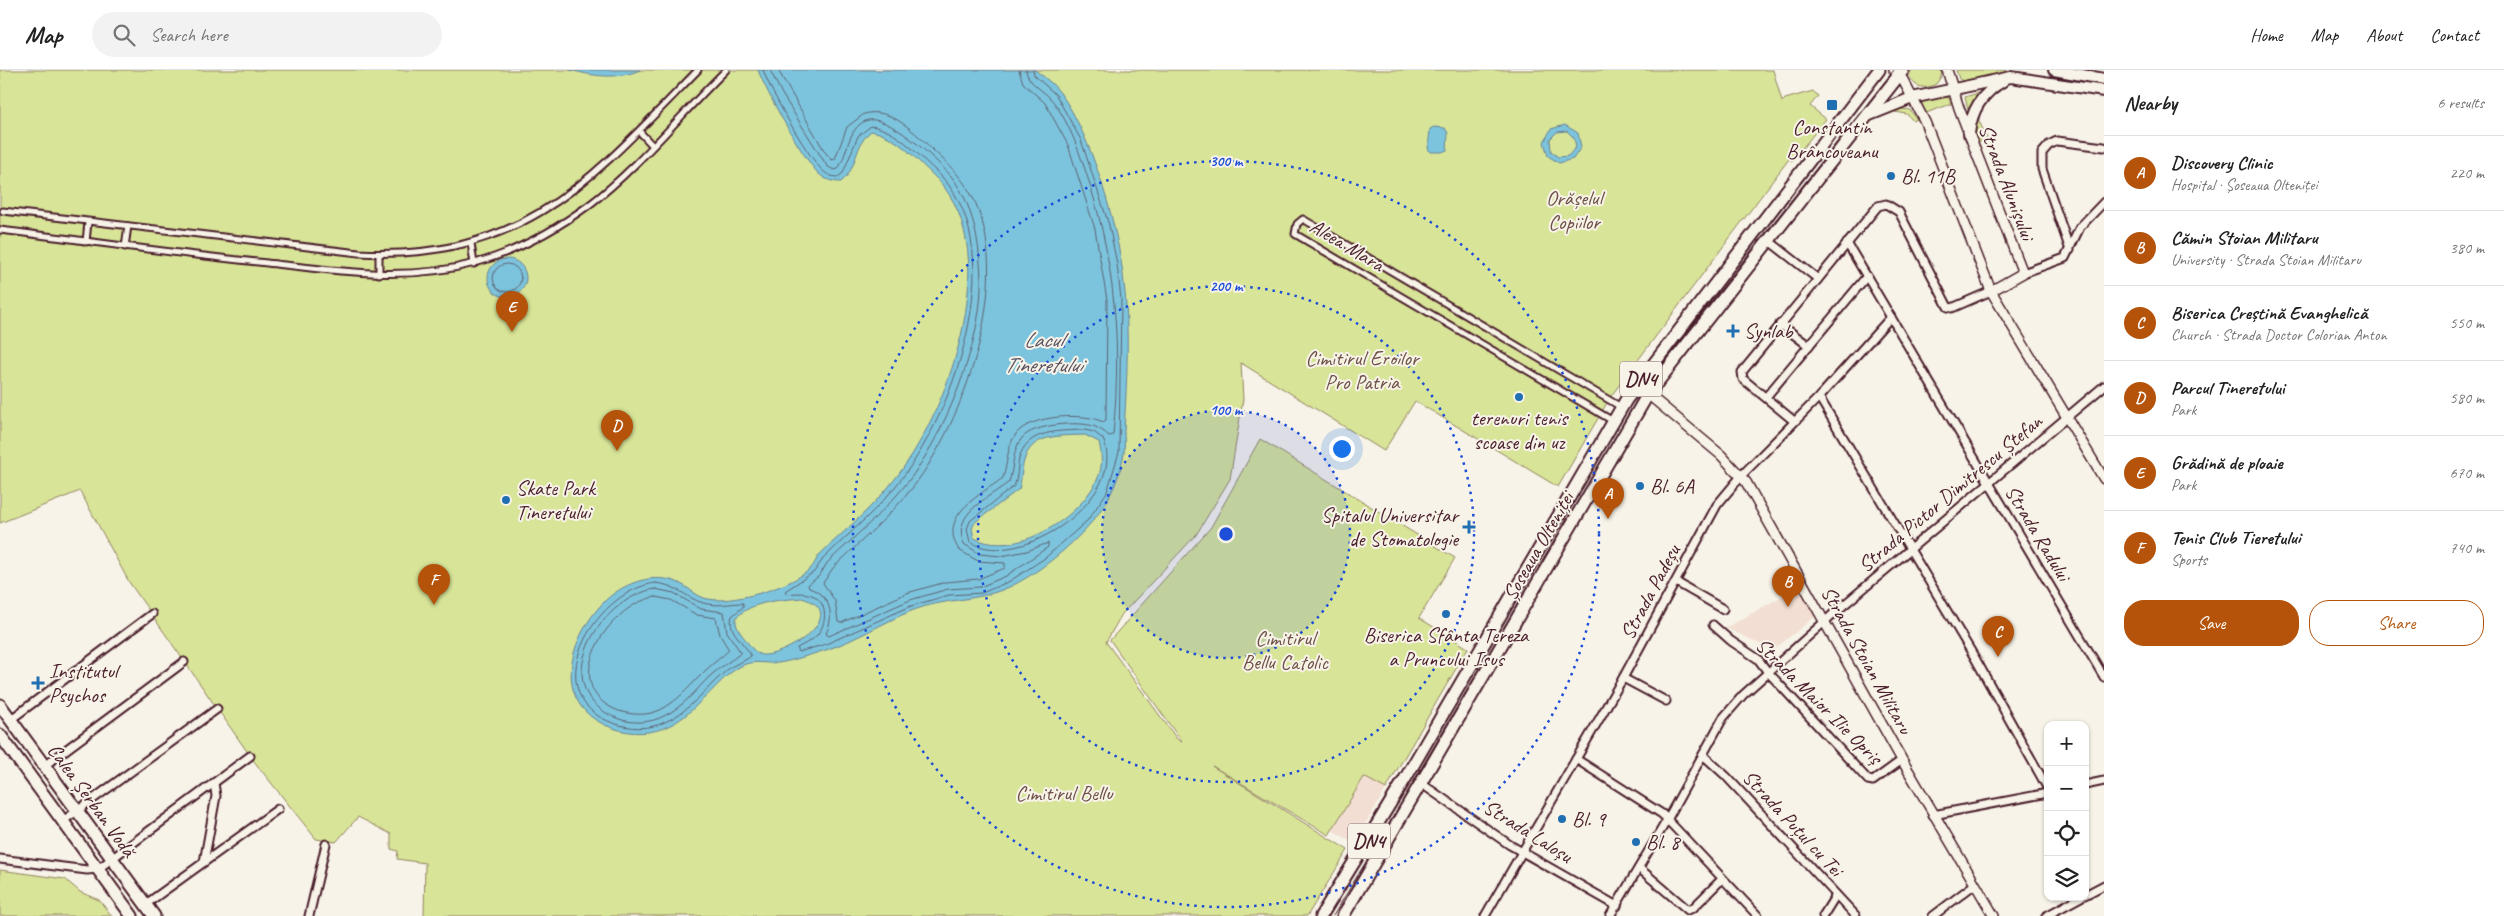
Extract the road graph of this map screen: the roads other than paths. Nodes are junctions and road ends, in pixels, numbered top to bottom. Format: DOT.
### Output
graph roads {
  1 [pos="698,70"];
  2 [pos="1879,70"];
  3 [pos="1947,70"];
  4 [pos="2054,70"];
  5 [pos="724,71"];
  6 [pos="1899,71"];
  7 [pos="2011,77"];
  8 [pos="2104,79"];
  9 [pos="1952,88"];
  10 [pos="2104,91"];
  11 [pos="1912,98"];
  12 [pos="1866,117"];
  13 [pos="639,131"];
  14 [pos="1969,134"];
  15 [pos="653,146"];
  16 [pos="2104,148"];
  17 [pos="2103,205"];
  18 [pos="3,211"];
  19 [pos="88,222"];
  20 [pos="128,226"];
  21 [pos="0,230"];
  22 [pos="1768,240"];
  23 [pos="86,242"];
  24 [pos="471,243"];
  25 [pos="1847,243"];
  26 [pos="125,247"];
  27 [pos="2070,250"];
  28 [pos="379,254"];
  29 [pos="474,264"];
  30 [pos="2023,273"];
  31 [pos="379,274"];
  32 [pos="1867,276"];
  33 [pos="1818,279"];
  34 [pos="1991,291"];
  35 [pos="1891,317"];
  36 [pos="1780,324"];
  37 [pos="1809,346"];
  38 [pos="1637,385"];
  39 [pos="2104,386"];
  40 [pos="1648,394"];
  41 [pos="1819,397"];
  42 [pos="1766,398"];
  43 [pos="1621,408"];
  44 [pos="2068,416"];
  45 [pos="1794,420"];
  46 [pos="1613,421"];
  47 [pos="1742,475"];
  48 [pos="2104,479"];
  49 [pos="1988,482"];
  50 [pos="1910,550"];
  51 [pos="1676,582"];
  52 [pos="1723,609"];
  53 [pos="152,614"];
  54 [pos="1825,620"];
  55 [pos="1713,625"];
  56 [pos="184,662"];
  57 [pos="1767,671"];
  58 [pos="2104,677"];
  59 [pos="1624,678"];
  60 [pos="1666,701"];
  61 [pos="0,705"];
  62 [pos="217,709"];
  63 [pos="10,720"];
  64 [pos="0,735"];
  65 [pos="1702,755"];
  66 [pos="250,756"];
  67 [pos="1576,759"];
  68 [pos="1902,760"];
  69 [pos="44,766"];
  70 [pos="2104,781"];
  71 [pos="214,782"];
  72 [pos="2044,782"];
  73 [pos="1422,784"];
  74 [pos="2089,784"];
  75 [pos="2044,794"];
  76 [pos="278,809"];
  77 [pos="77,811"];
  78 [pos="1933,815"];
  79 [pos="1667,820"];
  80 [pos="63,821"];
  81 [pos="326,844"];
  82 [pos="1522,852"];
  83 [pos="0,859"];
  84 [pos="111,859"];
  85 [pos="204,862"];
  86 [pos="1639,868"];
  87 [pos="98,869"];
  88 [pos="1722,879"];
  89 [pos="1975,884"];
  90 [pos="2104,885"];
  91 [pos="2089,893"];
  92 [pos="1836,895"];
  93 [pos="2074,901"];
  94 [pos="146,904"];
  95 [pos="1617,906"];
  96 [pos="132,916"];
  97 [pos="154,916"];
  98 [pos="309,916"];
  99 [pos="1321,916"];
  100 [pos="1343,916"];
  101 [pos="1485,916"];
  102 [pos="1610,916"];
  103 [pos="1758,916"];
  104 [pos="1823,916"];
  105 [pos="1856,916"];
  106 [pos="1932,916"];
  107 [pos="1994,916"];
  108 [pos="2046,916"];
  1 -- 13 [label="street"];
  2 -- 38 [label="main road, Șoseaua Olteniței / DN4"];
  3 -- 9 [label="street, Strada Alunișului"];
  4 -- 8 [label="main road"];
  5 -- 15 [label="street"];
  6 -- 11 [label="street"];
  6 -- 12 [label="main road, Șoseaua Olteniței / DN4"];
  7 -- 9 [label="main road"];
  7 -- 10 [label="main road"];
  7 -- 14 [label="main road"];
  9 -- 11 [label="main road"];
  9 -- 14 [label="street, Strada Alunișului"];
  11 -- 12 [label="main road"];
  11 -- 34 [label="street"];
  12 -- 22 [label="main road, Șoseaua Olteniței / DN4"];
  13 -- 15 [label="street"];
  13 -- 24 [label="street"];
  14 -- 30 [label="street, Strada Alunișului"];
  15 -- 29 [label="street"];
  16 -- 27 [label="street"];
  17 -- 27 [label="street"];
  18 -- 19 [label="street"];
  19 -- 20 [label="street"];
  19 -- 23 [label="street"];
  20 -- 26 [label="street"];
  20 -- 28 [label="street"];
  21 -- 23 [label="street"];
  22 -- 33 [label="street"];
  22 -- 40 [label="main road, Șoseaua Olteniței / DN4"];
  23 -- 26 [label="street"];
  24 -- 28 [label="street"];
  24 -- 29 [label="street"];
  25 -- 32 [label="street, Strada Radului"];
  25 -- 33 [label="street"];
  25 -- 34 [label="street"];
  26 -- 31 [label="street"];
  27 -- 30 [label="street"];
  28 -- 31 [label="street"];
  29 -- 31 [label="street"];
  30 -- 34 [label="street, Strada Alunișului"];
  32 -- 35 [label="street, Strada Radului"];
  32 -- 37 [label="street"];
  33 -- 36 [label="street"];
  34 -- 44 [label="street"];
  35 -- 41 [label="street, Strada Padeșu"];
  35 -- 49 [label="street, Strada Radului"];
  36 -- 37 [label="street"];
  36 -- 42 [label="street"];
  37 -- 42 [label="street"];
  38 -- 40 [label="street, Strada Stoian Militaru"];
  38 -- 43 [label="main road, Șoseaua Olteniței / DN4"];
  39 -- 44 [label="street, Strada Pictor Dimitrescu Ștefan"];
  40 -- 47 [label="street, Strada Stoian Militaru"];
  40 -- 73 [label="main road, Șoseaua Olteniței / DN4"];
  41 -- 45 [label="street, Strada Padeșu"];
  41 -- 50 [label="street"];
  42 -- 45 [label="street"];
  43 -- 46 [label="main road, Șoseaua Olteniței / DN4"];
  43 -- 46 [label="street, Aleea Mara"];
  44 -- 48 [label="street"];
  44 -- 49 [label="street, Strada Pictor Dimitrescu Ștefan"];
  45 -- 47 [label="street, Strada Padeșu"];
  46 -- 99 [label="main road, Șoseaua Olteniței / DN4"];
  47 -- 51 [label="street, Strada Padeșu"];
  47 -- 54 [label="street, Strada Stoian Militaru"];
  49 -- 50 [label="street, Strada Pictor Dimitrescu Ștefan"];
  49 -- 58 [label="street, Strada Radului"];
  50 -- 54 [label="street, Strada Pictor Dimitrescu Ștefan"];
  50 -- 72 [label="street"];
  51 -- 52 [label="street"];
  51 -- 59 [label="street, Strada Padeșu"];
  53 -- 63 [label="street"];
  54 -- 57 [label="street, Strada Pictor Dimitrescu Ștefan"];
  54 -- 68 [label="street, Strada Stoian Militaru"];
  55 -- 57 [label="street, Strada Maior Ilie Opriș"];
  56 -- 69 [label="street"];
  57 -- 65 [label="street, Strada Pictor Dimitrescu Ștefan"];
  57 -- 68 [label="street, Strada Maior Ilie Opriș"];
  59 -- 60 [label="street"];
  59 -- 67 [label="street, Strada Padeșu"];
  61 -- 63 [label="main road, Calea Șerban Vodă"];
  62 -- 77 [label="street"];
  63 -- 69 [label="main road, Calea Șerban Vodă"];
  64 -- 80 [label="main road, Calea Șerban Vodă"];
  65 -- 79 [label="street, Strada Pictor Dimitrescu Ștefan"];
  65 -- 92 [label="street, Strada Puțul cu Tei"];
  66 -- 71 [label="street"];
  67 -- 79 [label="street"];
  67 -- 82 [label="street, Strada Padeșu"];
  68 -- 78 [label="street, Strada Stoian Militaru"];
  69 -- 77 [label="main road, Calea Șerban Vodă"];
  70 -- 74 [label="street"];
  71 -- 84 [label="street"];
  71 -- 85 [label="street"];
  73 -- 82 [label="street, Strada Laloșu"];
  73 -- 100 [label="main road, Șoseaua Olteniței / DN4"];
  75 -- 78 [label="street"];
  76 -- 85 [label="street"];
  77 -- 80 [label="street"];
  77 -- 84 [label="main road, Calea Șerban Vodă"];
  78 -- 89 [label="street, Strada Stoian Militaru"];
  79 -- 86 [label="street, Strada Pictor Dimitrescu Ștefan"];
  79 -- 88 [label="street"];
  80 -- 87 [label="main road, Calea Șerban Vodă"];
  81 -- 98 [label="street"];
  82 -- 95 [label="street, Strada Laloșu"];
  82 -- 101 [label="street, Strada Padeșu"];
  83 -- 87 [label="street"];
  84 -- 87 [label="street"];
  84 -- 94 [label="main road, Calea Șerban Vodă"];
  85 -- 94 [label="street"];
  86 -- 88 [label="street"];
  86 -- 95 [label="street, Strada Pictor Dimitrescu Ștefan"];
  87 -- 96 [label="main road, Calea Șerban Vodă"];
  88 -- 103 [label="street"];
  89 -- 106 [label="street"];
  89 -- 107 [label="street, Strada Stoian Militaru"];
  90 -- 91 [label="street"];
  92 -- 104 [label="street"];
  92 -- 105 [label="street, Strada Puțul cu Tei"];
  93 -- 108 [label="street"];
  94 -- 97 [label="main road, Calea Șerban Vodă"];
  95 -- 102 [label="street, Strada Pictor Dimitrescu Ștefan"];
}
